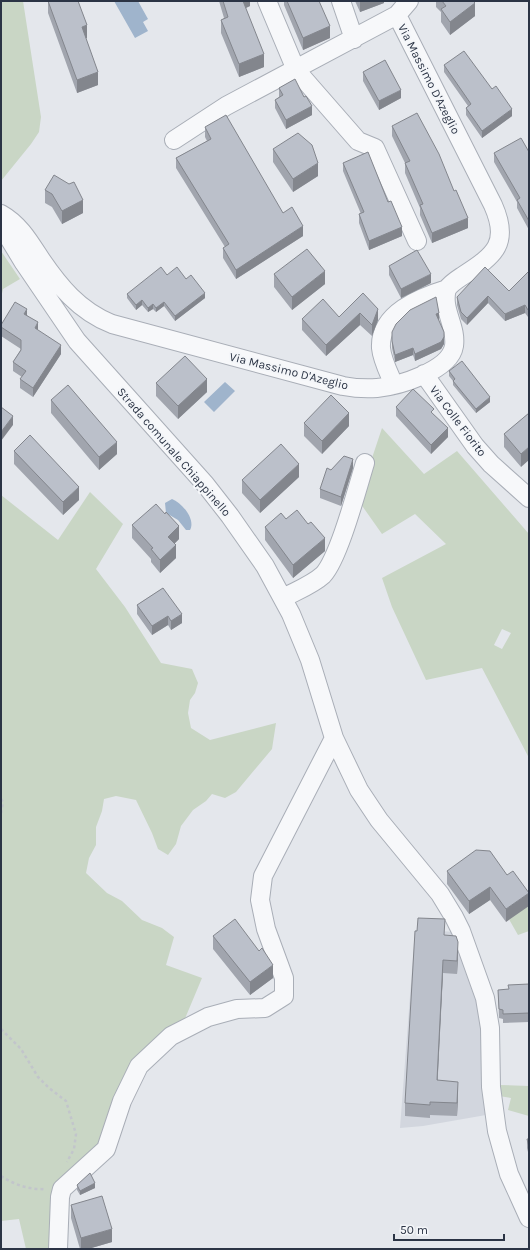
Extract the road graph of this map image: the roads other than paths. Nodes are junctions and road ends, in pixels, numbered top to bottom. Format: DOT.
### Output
graph roads {
  1 [pos="267,1"];
  2 [pos="341,1"];
  3 [pos="409,1"];
  4 [pos="397,15"];
  5 [pos="354,39"];
  6 [pos="296,70"];
  7 [pos="174,140"];
  8 [pos="1,214"];
  9 [pos="1,225"];
  10 [pos="417,241"];
  11 [pos="447,289"];
  12 [pos="424,374"];
  13 [pos="394,385"];
  14 [pos="365,463"];
  15 [pos="529,498"];
  16 [pos="284,598"];
  17 [pos="334,738"];
  18 [pos="529,1218"];
  19 [pos="58,1249"];
  1 -- 6 [label="street"];
  2 -- 5 [label="street"];
  3 -- 4 [label="street, Via Massimo D'Azeglio"];
  4 -- 5 [label="street"];
  4 -- 11 [label="street, Via Massimo D'Azeglio"];
  5 -- 6 [label="street"];
  6 -- 7 [label="street"];
  6 -- 10 [label="street"];
  8 -- 13 [label="street, Via Massimo D'Azeglio"];
  9 -- 16 [label="street, Strada comunale Chiappinello"];
  11 -- 12 [label="street, Via Massimo D'Azeglio"];
  11 -- 13 [label="street"];
  12 -- 13 [label="street, Via Massimo D'Azeglio"];
  12 -- 15 [label="street, Via Colle Fiorito"];
  14 -- 16 [label="street"];
  16 -- 17 [label="street, Strada comunale Chiappinello"];
  17 -- 18 [label="street, Strada comunale Chiappinello"];
  17 -- 19 [label="street"];
}
